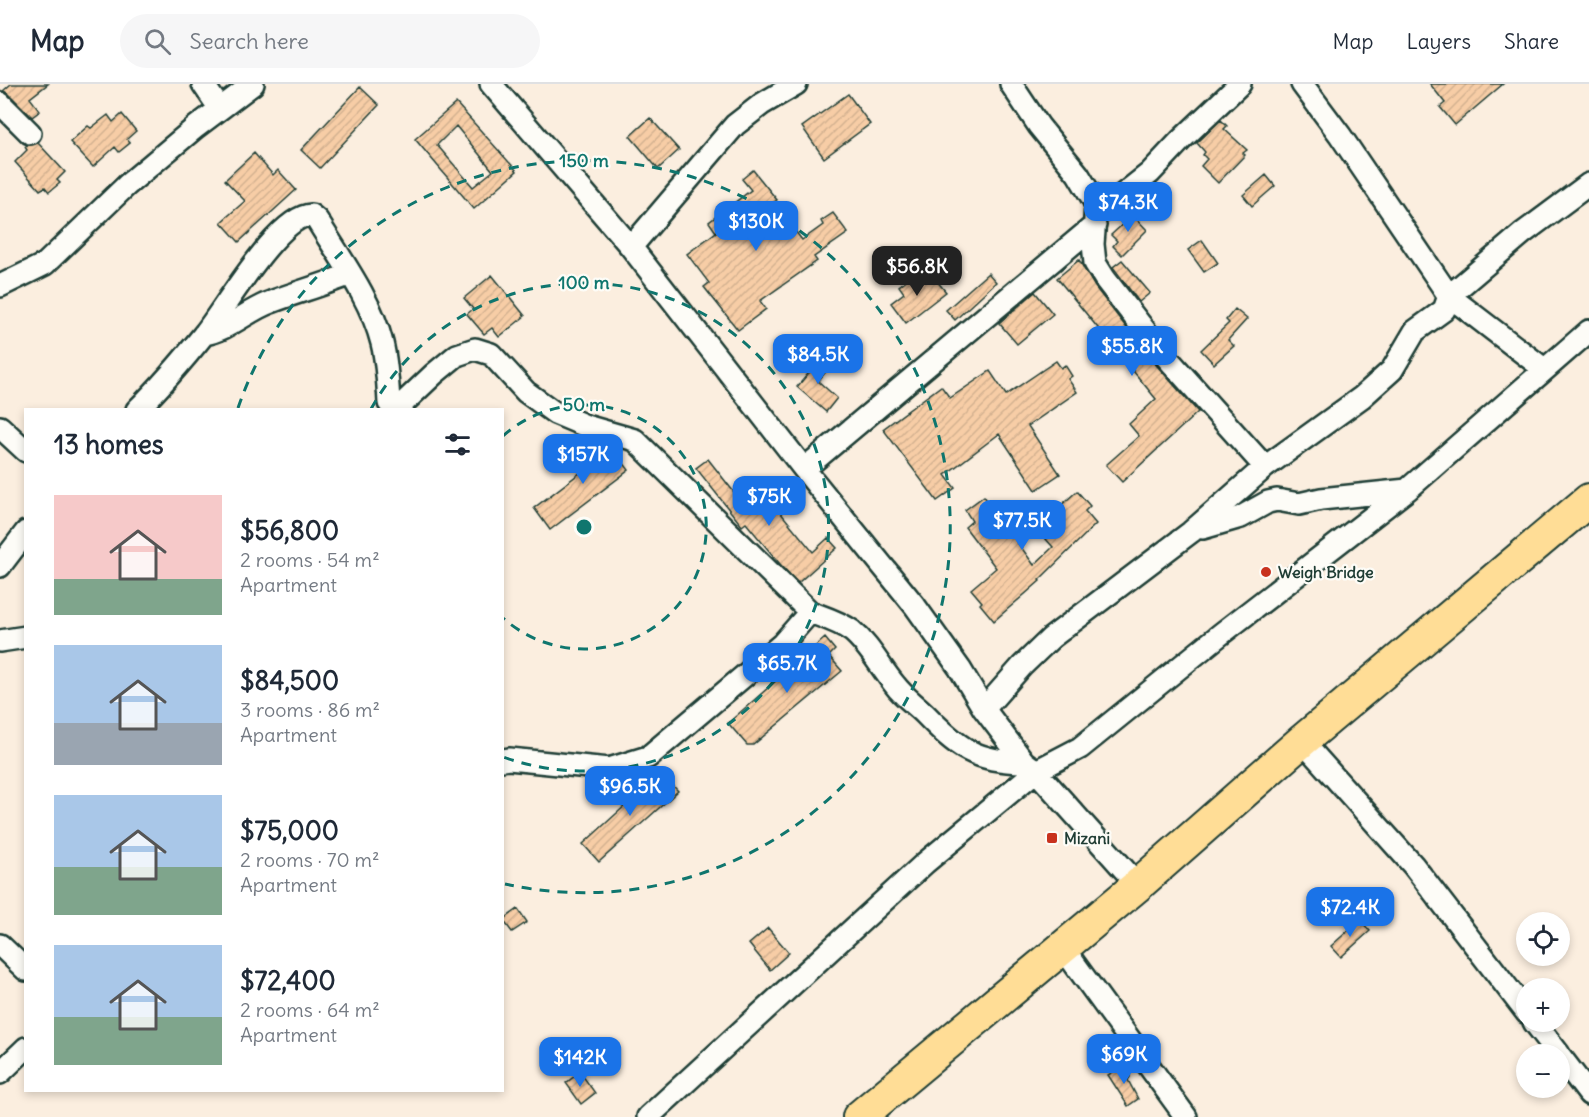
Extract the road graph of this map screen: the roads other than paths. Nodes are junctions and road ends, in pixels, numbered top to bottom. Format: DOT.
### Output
graph roads {
  1 [pos="204,84"];
  2 [pos="253,84"];
  3 [pos="492,84"];
  4 [pos="791,84"];
  5 [pos="796,84"];
  6 [pos="1011,84"];
  7 [pos="1240,84"];
  8 [pos="1302,84"];
  9 [pos="0,103"];
  10 [pos="762,104"];
  11 [pos="220,109"];
  12 [pos="30,133"];
  13 [pos="1589,184"];
  14 [pos="1095,220"];
  15 [pos="631,247"];
  16 [pos="350,274"];
  17 [pos="0,286"];
  18 [pos="1449,296"];
  19 [pos="1589,331"];
  20 [pos="204,334"];
  21 [pos="1544,369"];
  22 [pos="139,408"];
  23 [pos="394,408"];
  24 [pos="398,408"];
  25 [pos="0,427"];
  26 [pos="24,449"];
  27 [pos="1265,467"];
  28 [pos="804,469"];
  29 [pos="1407,490"];
  30 [pos="1589,500"];
  31 [pos="1191,532"];
  32 [pos="24,535"];
  33 [pos="0,566"];
  34 [pos="810,612"];
  35 [pos="24,637"];
  36 [pos="0,641"];
  37 [pos="984,709"];
  38 [pos="1302,741"];
  39 [pos="504,760"];
  40 [pos="1030,766"];
  41 [pos="1138,885"];
  42 [pos="0,945"];
  43 [pos="1063,948"];
  44 [pos="24,968"];
  45 [pos="1516,998"];
  46 [pos="1542,1032"];
  47 [pos="1551,1044"];
  48 [pos="24,1050"];
  49 [pos="1570,1069"];
  50 [pos="0,1073"];
  51 [pos="1589,1094"];
  52 [pos="648,1117"];
  53 [pos="859,1117"];
  54 [pos="1186,1117"];
  1 -- 11 [label="street"];
  2 -- 11 [label="street"];
  3 -- 15 [label="street"];
  4 -- 10 [label="street"];
  5 -- 10 [label="street"];
  6 -- 14 [label="street"];
  7 -- 14 [label="street"];
  8 -- 18 [label="street"];
  9 -- 12 [label="street"];
  10 -- 15 [label="street"];
  11 -- 17 [label="street"];
  13 -- 18 [label="street"];
  14 -- 27 [label="street"];
  14 -- 28 [label="street"];
  15 -- 28 [label="street"];
  16 -- 20 [label="street"];
  16 -- 20 [label="street"];
  16 -- 23 [label="street"];
  18 -- 21 [label="street"];
  18 -- 27 [label="street"];
  19 -- 21 [label="street"];
  20 -- 22 [label="street"];
  21 -- 29 [label="street"];
  24 -- 34 [label="street"];
  25 -- 26 [label="street"];
  27 -- 31 [label="street"];
  28 -- 37 [label="street"];
  29 -- 31 [label="street"];
  29 -- 40 [label="street"];
  30 -- 38 [label="highway"];
  31 -- 37 [label="street"];
  32 -- 33 [label="street"];
  34 -- 39 [label="street"];
  34 -- 40 [label="street"];
  35 -- 36 [label="street"];
  37 -- 40 [label="street"];
  38 -- 41 [label="highway"];
  38 -- 45 [label="street"];
  40 -- 41 [label="street"];
  40 -- 52 [label="street"];
  41 -- 43 [label="highway"];
  42 -- 44 [label="street"];
  43 -- 53 [label="highway"];
  43 -- 54 [label="street"];
  46 -- 47 [label="street"];
  48 -- 50 [label="street"];
  49 -- 51 [label="street"];
}
